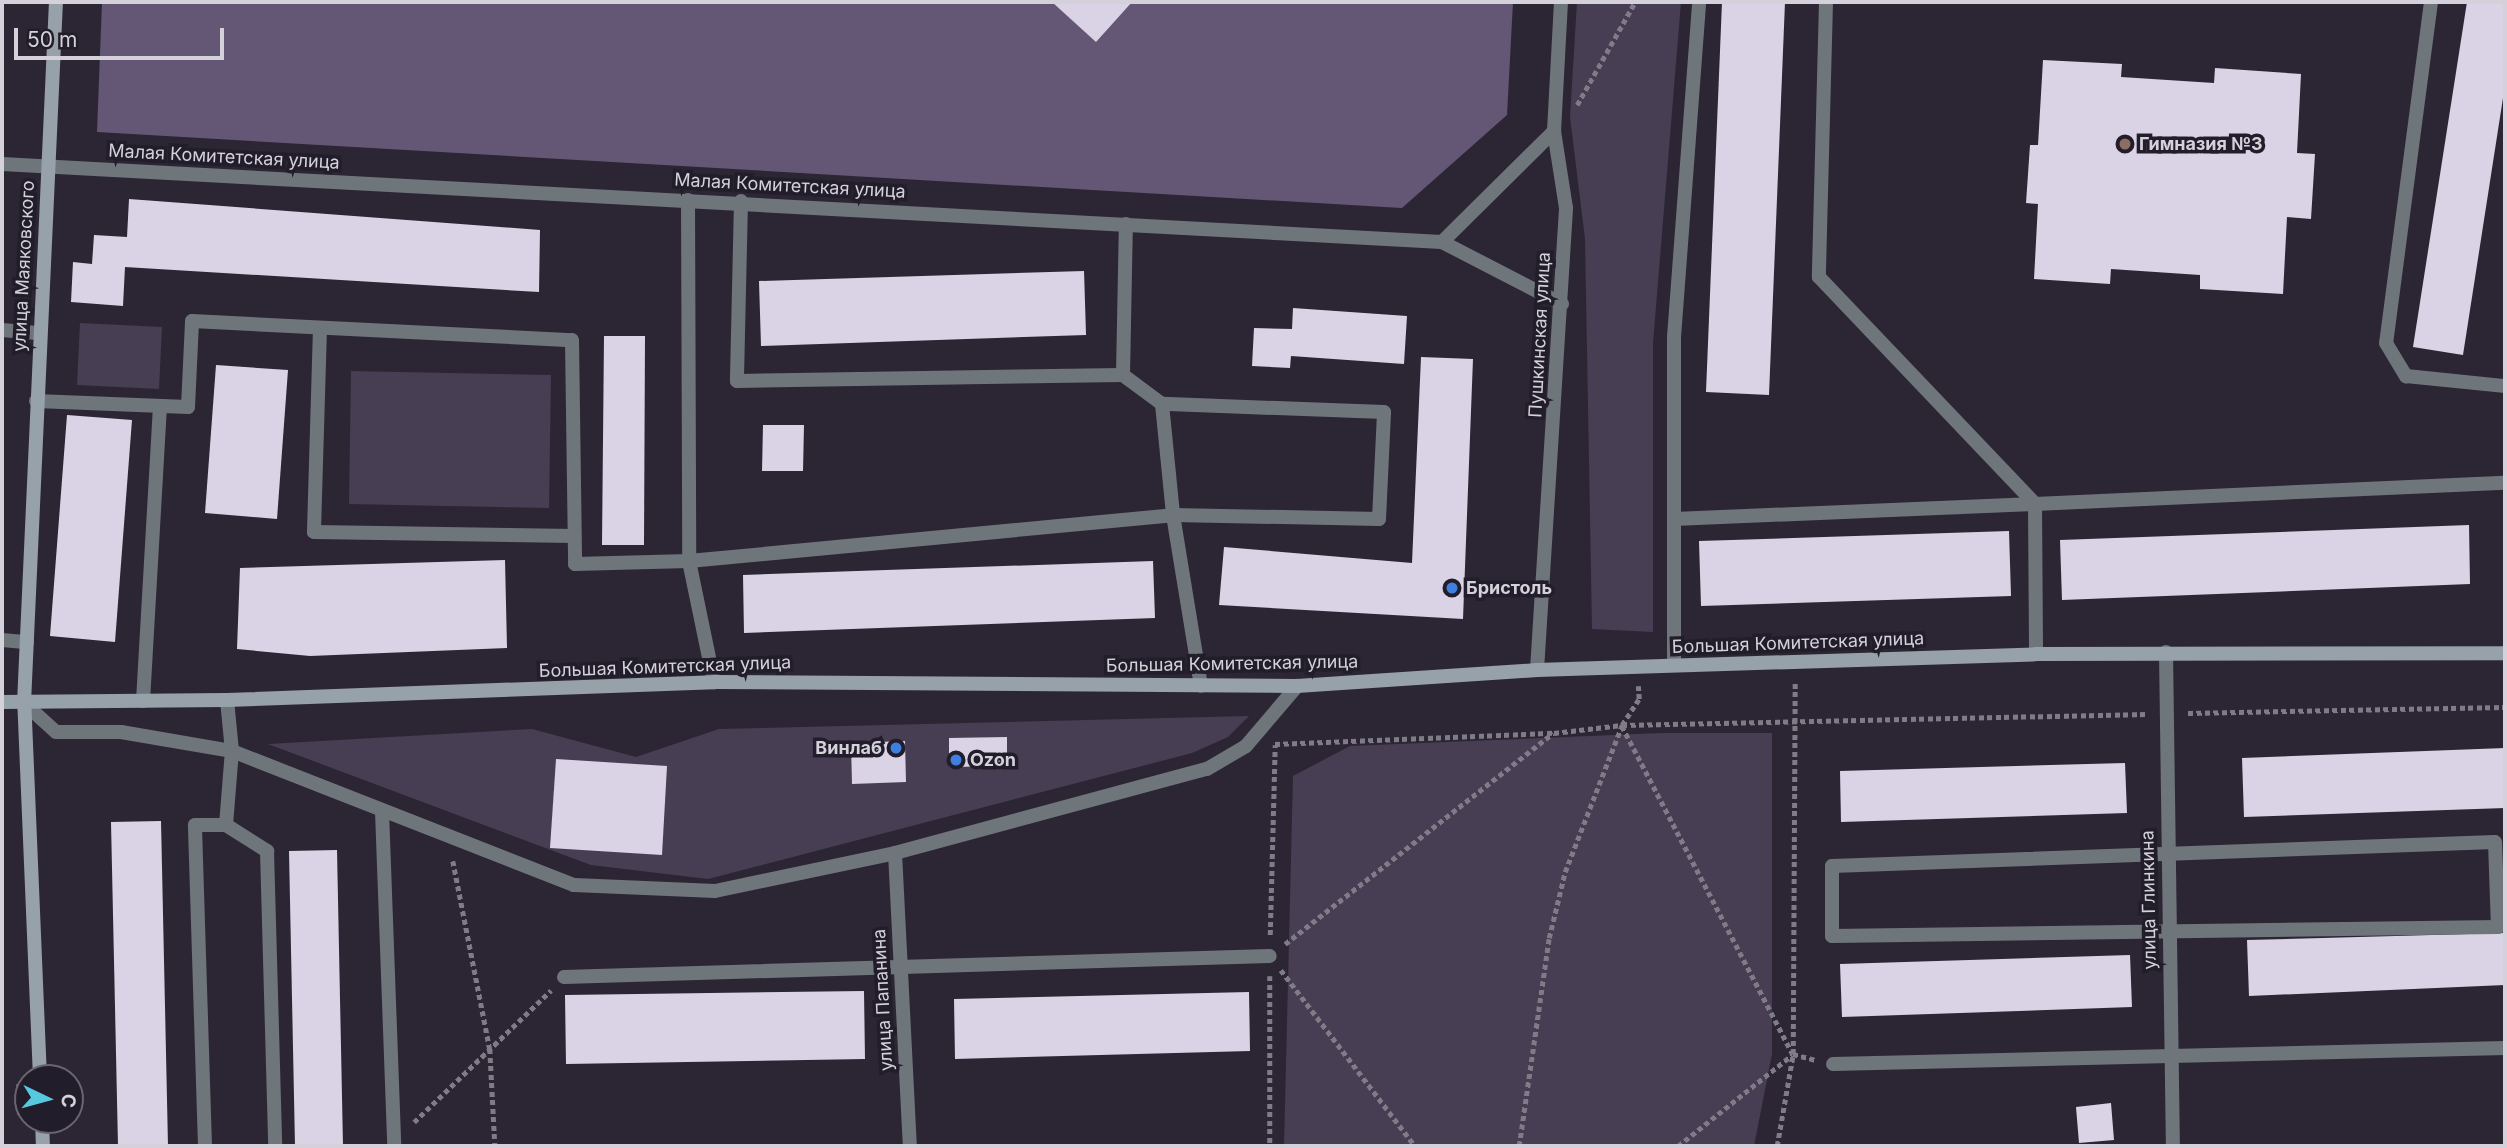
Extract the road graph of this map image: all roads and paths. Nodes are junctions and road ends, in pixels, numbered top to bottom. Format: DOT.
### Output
graph roads {
  1 [pos="56,2"];
  2 [pos="1561,2"];
  3 [pos="1635,2"];
  4 [pos="1699,2"];
  5 [pos="1826,2"];
  6 [pos="2431,2"];
  7 [pos="1554,131"];
  8 [pos="2,164"];
  9 [pos="49,167"];
  10 [pos="688,200"];
  11 [pos="741,201"];
  12 [pos="1126,223"];
  13 [pos="1442,242"];
  14 [pos="1562,304"];
  15 [pos="320,328"];
  16 [pos="2,330"];
  17 [pos="40,333"];
  18 [pos="1123,375"];
  19 [pos="2505,386"];
  20 [pos="36,401"];
  21 [pos="1162,404"];
  22 [pos="160,406"];
  23 [pos="2505,483"];
  24 [pos="2035,504"];
  25 [pos="1173,515"];
  26 [pos="1674,519"];
  27 [pos="574,536"];
  28 [pos="689,561"];
  29 [pos="2,640"];
  30 [pos="27,642"];
  31 [pos="2166,652"];
  32 [pos="2505,653"];
  33 [pos="2036,654"];
  34 [pos="1795,662"];
  35 [pos="1674,666"];
  36 [pos="1537,670"];
  37 [pos="713,682"];
  38 [pos="1201,686"];
  39 [pos="1297,686"];
  40 [pos="1639,699"];
  41 [pos="227,700"];
  42 [pos="143,701"];
  43 [pos="2,702"];
  44 [pos="24,703"];
  45 [pos="2505,707"];
  46 [pos="1276,711"];
  47 [pos="2166,713"];
  48 [pos="1794,721"];
  49 [pos="1622,725"];
  50 [pos="1554,733"];
  51 [pos="1275,744"];
  52 [pos="232,751"];
  53 [pos="382,811"];
  54 [pos="226,825"];
  55 [pos="448,836"];
  56 [pos="895,853"];
  57 [pos="2168,854"];
  58 [pos="2169,932"];
  59 [pos="1270,956"];
  60 [pos="901,967"];
  61 [pos="564,977"];
  62 [pos="2505,1048"];
  63 [pos="490,1049"];
  64 [pos="1793,1054"];
  65 [pos="2171,1058"];
  66 [pos="39,1064"];
  67 [pos="1833,1064"];
  68 [pos="394,1144"];
  69 [pos="205,1146"];
  70 [pos="275,1146"];
  71 [pos="495,1146"];
  72 [pos="910,1146"];
  73 [pos="1270,1146"];
  74 [pos="1415,1146"];
  75 [pos="1519,1146"];
  76 [pos="1678,1146"];
  77 [pos="1777,1146"];
  78 [pos="2173,1146"];
  1 -- 9 [label="street, улица Маяковского"];
  2 -- 7 [label="street, Пушкинская улица"];
  3 -- 7 [label="path"];
  4 -- 26 [label="street"];
  5 -- 24 [label="street"];
  6 -- 19 [label="street"];
  7 -- 13 [label="street"];
  7 -- 14 [label="street, Пушкинская улица"];
  8 -- 9 [label="street, Малая Комитетская улица"];
  9 -- 10 [label="street, Малая Комитетская улица"];
  9 -- 17 [label="street, улица Маяковского"];
  10 -- 11 [label="street, Малая Комитетская улица"];
  10 -- 28 [label="street"];
  11 -- 12 [label="street, Малая Комитетская улица"];
  11 -- 18 [label="street"];
  12 -- 13 [label="street, Малая Комитетская улица"];
  12 -- 18 [label="street"];
  13 -- 14 [label="street, Малая Комитетская улица"];
  14 -- 36 [label="street, Пушкинская улица"];
  15 -- 22 [label="street"];
  15 -- 27 [label="street"];
  15 -- 27 [label="street"];
  16 -- 17 [label="street"];
  17 -- 20 [label="street, улица Маяковского"];
  18 -- 21 [label="street"];
  20 -- 22 [label="street"];
  20 -- 30 [label="street, улица Маяковского"];
  21 -- 25 [label="street"];
  21 -- 25 [label="street"];
  22 -- 42 [label="street"];
  23 -- 24 [label="street"];
  24 -- 26 [label="street"];
  24 -- 33 [label="street"];
  25 -- 28 [label="street"];
  25 -- 38 [label="street"];
  26 -- 35 [label="street"];
  27 -- 28 [label="street"];
  28 -- 37 [label="street"];
  29 -- 30 [label="street"];
  30 -- 44 [label="street, улица Маяковского"];
  31 -- 32 [label="street, Большая Комитетская улица"];
  31 -- 33 [label="street, Большая Комитетская улица"];
  31 -- 47 [label="street, улица Глинкина"];
  33 -- 34 [label="street, Большая Комитетская улица"];
  34 -- 35 [label="street, Большая Комитетская улица"];
  34 -- 48 [label="path"];
  35 -- 36 [label="street, Большая Комитетская улица"];
  36 -- 39 [label="street, Большая Комитетская улица"];
  37 -- 38 [label="street, Большая Комитетская улица"];
  37 -- 41 [label="street, Большая Комитетская улица"];
  38 -- 39 [label="street, Большая Комитетская улица"];
  39 -- 46 [label="street"];
  40 -- 49 [label="path"];
  41 -- 42 [label="street, Большая Комитетская улица"];
  41 -- 52 [label="street"];
  42 -- 44 [label="street, Большая Комитетская улица"];
  43 -- 44 [label="street, Большая Комитетская улица"];
  44 -- 52 [label="street"];
  44 -- 66 [label="street, улица Маяковского"];
  45 -- 47 [label="path"];
  46 -- 51 [label="path"];
  46 -- 56 [label="street"];
  47 -- 48 [label="path"];
  47 -- 57 [label="street, улица Глинкина"];
  48 -- 49 [label="path"];
  48 -- 64 [label="path"];
  49 -- 50 [label="path"];
  49 -- 64 [label="path"];
  49 -- 75 [label="path"];
  50 -- 51 [label="path"];
  50 -- 59 [label="path"];
  51 -- 59 [label="path"];
  52 -- 53 [label="street"];
  52 -- 54 [label="street"];
  53 -- 55 [label="street"];
  53 -- 68 [label="street"];
  54 -- 69 [label="street"];
  54 -- 70 [label="street"];
  55 -- 56 [label="street"];
  55 -- 63 [label="path"];
  56 -- 60 [label="street, улица Папанина"];
  57 -- 58 [label="street, улица Глинкина"];
  57 -- 58 [label="street"];
  57 -- 58 [label="street"];
  58 -- 65 [label="street, улица Глинкина"];
  59 -- 60 [label="street"];
  59 -- 73 [label="path"];
  59 -- 74 [label="path"];
  60 -- 61 [label="street"];
  60 -- 72 [label="street, улица Папанина"];
  61 -- 63 [label="path"];
  62 -- 65 [label="street"];
  63 -- 68 [label="path"];
  63 -- 71 [label="path"];
  64 -- 76 [label="path"];
  64 -- 77 [label="path"];
  65 -- 67 [label="street"];
  65 -- 78 [label="street, улица Глинкина"];
}
